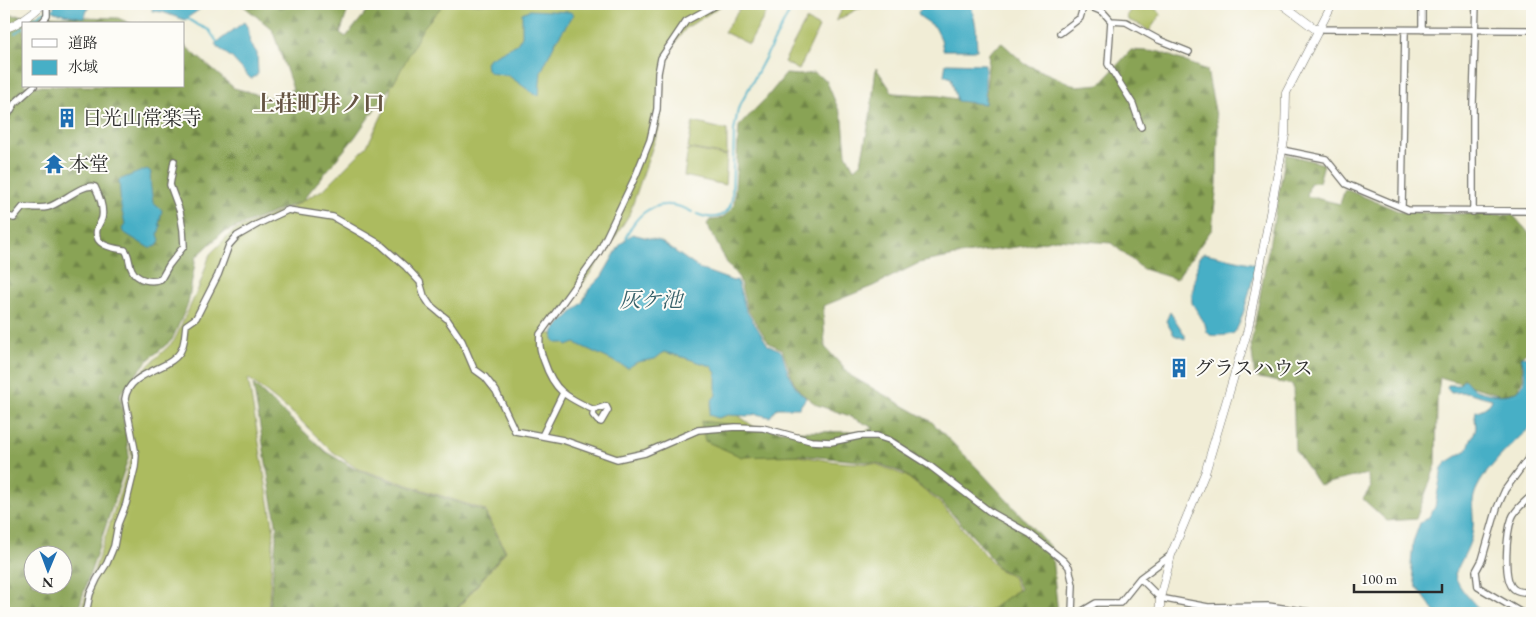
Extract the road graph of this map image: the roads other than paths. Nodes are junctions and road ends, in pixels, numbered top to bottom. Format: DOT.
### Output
graph roads {
  1 [pos="43,4"];
  2 [pos="47,4"];
  3 [pos="717,4"];
  4 [pos="1084,4"];
  5 [pos="1282,4"];
  6 [pos="1332,4"];
  7 [pos="1422,4"];
  8 [pos="1476,4"];
  9 [pos="1111,21"];
  10 [pos="43,22"];
  11 [pos="4,29"];
  12 [pos="1476,29"];
  13 [pos="1319,30"];
  14 [pos="1405,30"];
  15 [pos="1422,30"];
  16 [pos="1532,30"];
  17 [pos="1060,33"];
  18 [pos="1188,52"];
  19 [pos="32,88"];
  20 [pos="4,122"];
  21 [pos="1141,127"];
  22 [pos="1282,150"];
  23 [pos="174,161"];
  24 [pos="1402,207"];
  25 [pos="1532,211"];
  26 [pos="1473,212"];
  27 [pos="4,215"];
  28 [pos="562,393"];
  29 [pos="594,410"];
  30 [pos="542,436"];
  31 [pos="1532,453"];
  32 [pos="1532,495"];
  33 [pos="1171,555"];
  34 [pos="1140,578"];
  35 [pos="1532,592"];
  36 [pos="1160,598"];
  37 [pos="1215,607"];
  38 [pos="86,613"];
  39 [pos="1072,613"];
  40 [pos="1079,613"];
  41 [pos="1160,613"];
  42 [pos="1222,613"];
  43 [pos="1317,613"];
  44 [pos="1522,613"];
  1 -- 11 [label="street"];
  2 -- 10 [label="street"];
  3 -- 28 [label="street"];
  4 -- 9 [label="street"];
  4 -- 17 [label="street"];
  5 -- 13 [label="street"];
  6 -- 13 [label="street"];
  7 -- 15 [label="street"];
  8 -- 12 [label="street"];
  9 -- 18 [label="street"];
  9 -- 21 [label="street"];
  12 -- 15 [label="street"];
  12 -- 16 [label="street"];
  12 -- 26 [label="street"];
  13 -- 14 [label="street"];
  13 -- 22 [label="street"];
  14 -- 15 [label="street"];
  14 -- 24 [label="street"];
  19 -- 20 [label="street"];
  22 -- 24 [label="street"];
  22 -- 33 [label="street"];
  23 -- 27 [label="street"];
  24 -- 26 [label="street"];
  25 -- 26 [label="street"];
  28 -- 29 [label="street"];
  28 -- 30 [label="street"];
  30 -- 38 [label="street"];
  30 -- 39 [label="street"];
  31 -- 44 [label="street"];
  32 -- 35 [label="street"];
  33 -- 34 [label="street"];
  33 -- 36 [label="street"];
  34 -- 36 [label="street"];
  34 -- 40 [label="street"];
  36 -- 37 [label="street"];
  36 -- 41 [label="street"];
  37 -- 42 [label="street"];
  37 -- 43 [label="street"];
}
